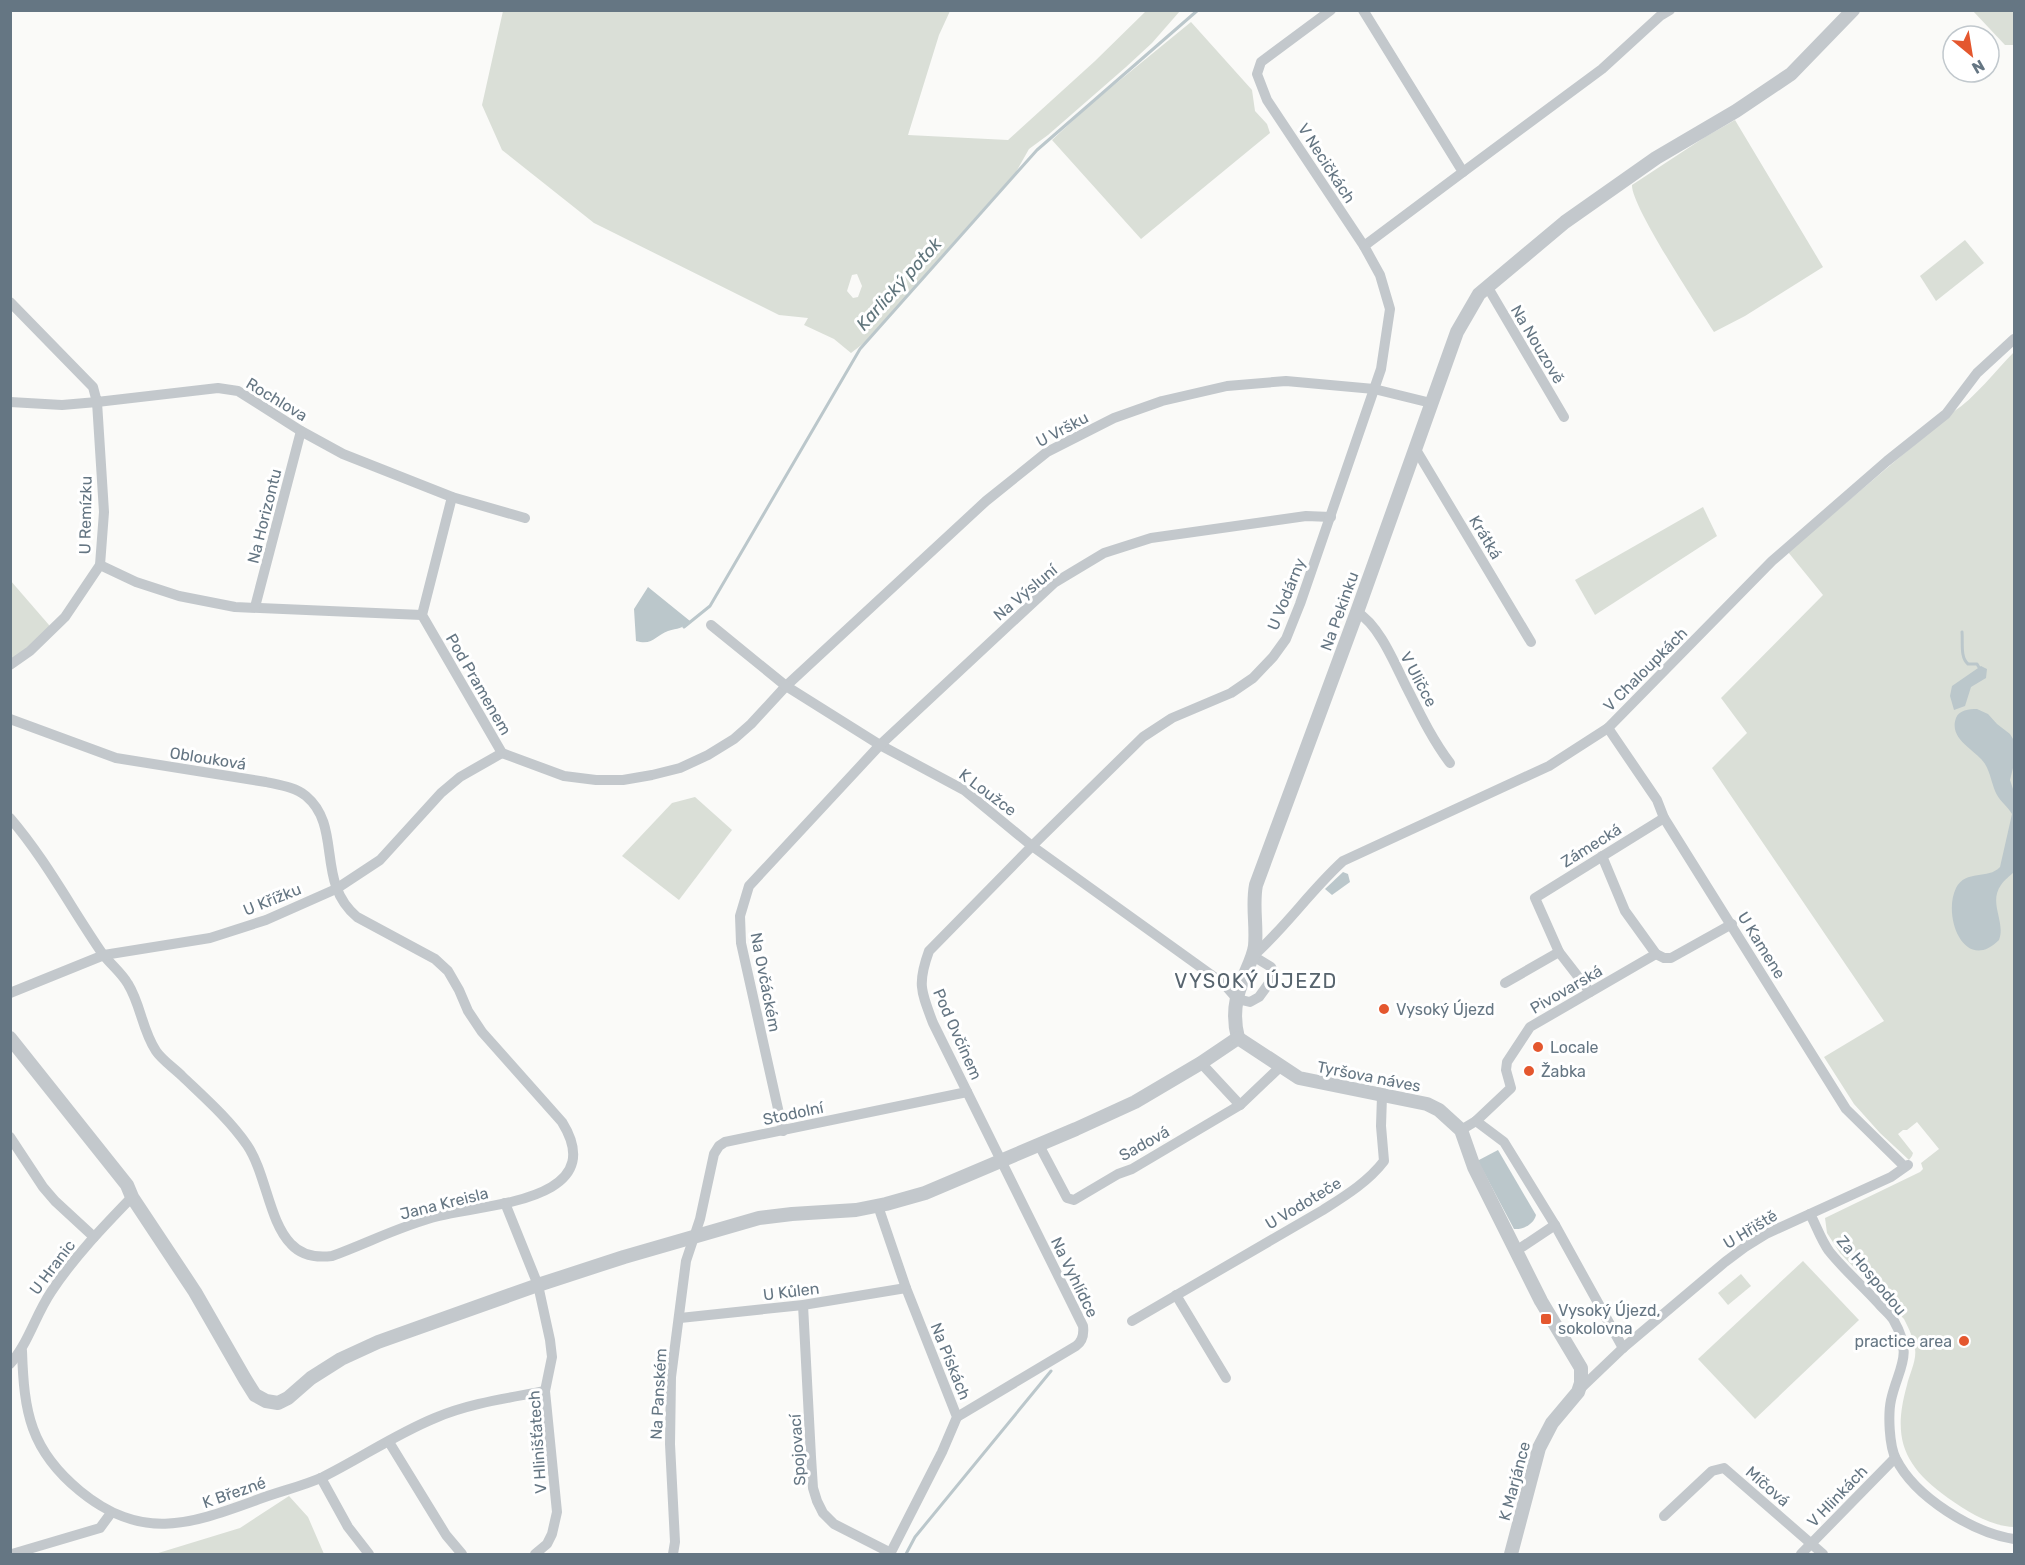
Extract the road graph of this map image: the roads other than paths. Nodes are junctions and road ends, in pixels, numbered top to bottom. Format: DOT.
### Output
graph roads {
  1 [pos="1331,10"];
  2 [pos="1363,10"];
  3 [pos="1670,10"];
  4 [pos="1853,10"];
  5 [pos="1463,172"];
  6 [pos="1364,246"];
  7 [pos="1487,286"];
  8 [pos="10,302"];
  9 [pos="2014,339"];
  10 [pos="1374,389"];
  11 [pos="10,402"];
  12 [pos="97,402"];
  13 [pos="1431,403"];
  14 [pos="1564,417"];
  15 [pos="301,431"];
  16 [pos="1415,448"];
  17 [pos="452,496"];
  18 [pos="1331,517"];
  19 [pos="525,518"];
  20 [pos="100,565"];
  21 [pos="255,608"];
  22 [pos="1357,612"];
  23 [pos="422,615"];
  24 [pos="711,625"];
  25 [pos="1531,642"];
  26 [pos="10,665"];
  27 [pos="786,686"];
  28 [pos="10,719"];
  29 [pos="1608,728"];
  30 [pos="880,745"];
  31 [pos="502,753"];
  32 [pos="1450,763"];
  33 [pos="10,818"];
  34 [pos="1664,818"];
  35 [pos="1032,846"];
  36 [pos="1602,856"];
  37 [pos="336,888"];
  38 [pos="1731,924"];
  39 [pos="1558,952"];
  40 [pos="1656,954"];
  41 [pos="104,955"];
  42 [pos="1253,956"];
  43 [pos="1505,982"];
  44 [pos="1590,992"];
  45 [pos="10,993"];
  46 [pos="1237,999"];
  47 [pos="10,1038"];
  48 [pos="1238,1038"];
  49 [pos="1201,1063"];
  50 [pos="1280,1066"];
  51 [pos="967,1092"];
  52 [pos="1382,1096"];
  53 [pos="1240,1105"];
  54 [pos="1476,1121"];
  55 [pos="1461,1130"];
  56 [pos="783,1131"];
  57 [pos="10,1137"];
  58 [pos="1039,1144"];
  59 [pos="1000,1161"];
  60 [pos="1907,1165"];
  61 [pos="132,1197"];
  62 [pos="505,1203"];
  63 [pos="878,1206"];
  64 [pos="1810,1214"];
  65 [pos="1555,1225"];
  66 [pos="94,1237"];
  67 [pos="695,1237"];
  68 [pos="1516,1251"];
  69 [pos="538,1285"];
  70 [pos="906,1288"];
  71 [pos="1176,1295"];
  72 [pos="803,1305"];
  73 [pos="680,1318"];
  74 [pos="1132,1321"];
  75 [pos="1623,1348"];
  76 [pos="22,1351"];
  77 [pos="10,1364"];
  78 [pos="1226,1378"];
  79 [pos="545,1391"];
  80 [pos="1578,1392"];
  81 [pos="957,1417"];
  82 [pos="389,1442"];
  83 [pos="1895,1458"];
  84 [pos="321,1478"];
  85 [pos="111,1513"];
  86 [pos="1664,1516"];
  87 [pos="2014,1539"];
  88 [pos="1811,1544"];
  89 [pos="890,1553"];
  90 [pos="12,1554"];
  91 [pos="369,1554"];
  92 [pos="462,1554"];
  93 [pos="535,1554"];
  94 [pos="673,1554"];
  95 [pos="1511,1554"];
  96 [pos="1801,1554"];
  97 [pos="1823,1554"];
  1 -- 6 [label="street, V Necičkách"];
  2 -- 5 [label="street"];
  3 -- 5 [label="street"];
  4 -- 7 [label="street, Na Pekinku"];
  5 -- 6 [label="street"];
  6 -- 10 [label="street, U Vodárny"];
  7 -- 13 [label="street, Na Pekinku"];
  7 -- 14 [label="street, Na Nouzově"];
  8 -- 12 [label="street"];
  9 -- 29 [label="street, V Chaloupkách"];
  10 -- 13 [label="street, U Vršku"];
  10 -- 18 [label="street, U Vodárny"];
  10 -- 27 [label="street, U Vršku"];
  11 -- 12 [label="street, Rochlova"];
  12 -- 15 [label="street, Rochlova"];
  12 -- 20 [label="street, U Remízku"];
  13 -- 16 [label="street, Na Pekinku"];
  15 -- 17 [label="street, Rochlova"];
  15 -- 21 [label="street, Na Horizontu"];
  16 -- 22 [label="street, Na Pekinku"];
  16 -- 25 [label="street, Krátká"];
  17 -- 19 [label="street, Rochlova"];
  17 -- 23 [label="street"];
  18 -- 30 [label="street, Na Výsluní"];
  18 -- 35 [label="street, U Vodárny"];
  20 -- 21 [label="street"];
  20 -- 26 [label="street, U Remízku"];
  21 -- 23 [label="street"];
  22 -- 32 [label="street, V Uličce"];
  22 -- 42 [label="street, Na Pekinku"];
  23 -- 31 [label="street, Pod Pramenem"];
  24 -- 27 [label="street, K Loužce"];
  27 -- 30 [label="street, K Loužce"];
  27 -- 31 [label="street, Pod Pramenem"];
  28 -- 37 [label="street, Oblouková"];
  29 -- 34 [label="street, U Kamene"];
  29 -- 42 [label="street, V Chaloupkách"];
  30 -- 35 [label="street, K Loužce"];
  30 -- 56 [label="street, Na Ovčáckém"];
  31 -- 37 [label="street, U Křížku"];
  33 -- 41 [label="street"];
  34 -- 36 [label="street, Zámecká"];
  34 -- 38 [label="street, U Kamene"];
  35 -- 46 [label="street, K Loužce"];
  35 -- 51 [label="street, Pod Ovčínem"];
  36 -- 39 [label="street, Zámecká"];
  36 -- 40 [label="street"];
  37 -- 41 [label="street, U Křížku"];
  37 -- 62 [label="street, Jana Kreisla"];
  38 -- 40 [label="street, Pivovarská"];
  38 -- 60 [label="street, U Kamene"];
  39 -- 43 [label="street"];
  39 -- 44 [label="street"];
  40 -- 44 [label="street, Pivovarská"];
  41 -- 45 [label="street, U Křížku"];
  41 -- 62 [label="street, Jana Kreisla"];
  42 -- 46 [label="street"];
  42 -- 46 [label="street"];
  44 -- 54 [label="street, Pivovarská"];
  46 -- 48 [label="street"];
  47 -- 61 [label="street"];
  48 -- 49 [label="street"];
  48 -- 50 [label="street, Tyršova náves"];
  49 -- 53 [label="street"];
  49 -- 58 [label="street"];
  50 -- 52 [label="street, Tyršova náves"];
  50 -- 53 [label="street, Sadová"];
  51 -- 56 [label="street, Stodolní"];
  51 -- 59 [label="street, Pod Ovčínem"];
  52 -- 55 [label="street, Tyršova náves"];
  52 -- 71 [label="street, U Vodoteče"];
  53 -- 58 [label="street, Sadová"];
  54 -- 55 [label="street"];
  54 -- 65 [label="street"];
  55 -- 68 [label="street, Tyršova náves"];
  56 -- 67 [label="street, Stodolní"];
  57 -- 66 [label="street"];
  58 -- 59 [label="street"];
  59 -- 63 [label="street"];
  59 -- 81 [label="street, Na Vyhlídce"];
  60 -- 64 [label="street, U Hřiště"];
  61 -- 66 [label="street, U Hranic"];
  61 -- 69 [label="street"];
  62 -- 69 [label="street, V Hlinišťatech"];
  63 -- 67 [label="street"];
  63 -- 70 [label="street, Na Pískách"];
  64 -- 75 [label="street, U Hřiště"];
  64 -- 83 [label="street, Za Hospodou"];
  65 -- 68 [label="street"];
  65 -- 75 [label="street"];
  66 -- 76 [label="street, U Hranic"];
  67 -- 69 [label="street"];
  67 -- 73 [label="street, Na Panském"];
  68 -- 80 [label="street, Tyršova náves"];
  69 -- 79 [label="street, V Hlinišťatech"];
  70 -- 72 [label="street, U Kůlen"];
  70 -- 81 [label="street, Na Pískách"];
  71 -- 74 [label="street, U Vodoteče"];
  71 -- 78 [label="street"];
  72 -- 73 [label="street, U Kůlen"];
  72 -- 89 [label="street, Spojovací"];
  73 -- 94 [label="street, Na Panském"];
  75 -- 80 [label="street"];
  76 -- 77 [label="street, U Hranic"];
  76 -- 85 [label="street, K Březné"];
  79 -- 82 [label="street, K Březné"];
  79 -- 93 [label="street, V Hlinišťatech"];
  80 -- 95 [label="street, K Marjánce"];
  81 -- 89 [label="street, Na Pískách"];
  82 -- 84 [label="street, K Březné"];
  82 -- 92 [label="street"];
  83 -- 87 [label="street, Za Hospodou"];
  83 -- 88 [label="street, V Hlinkách"];
  84 -- 85 [label="street, K Březné"];
  84 -- 91 [label="street"];
  85 -- 90 [label="street"];
  86 -- 88 [label="street, Míčová"];
  88 -- 96 [label="street, V Hlinkách"];
  88 -- 97 [label="street, Míčová"];
}
